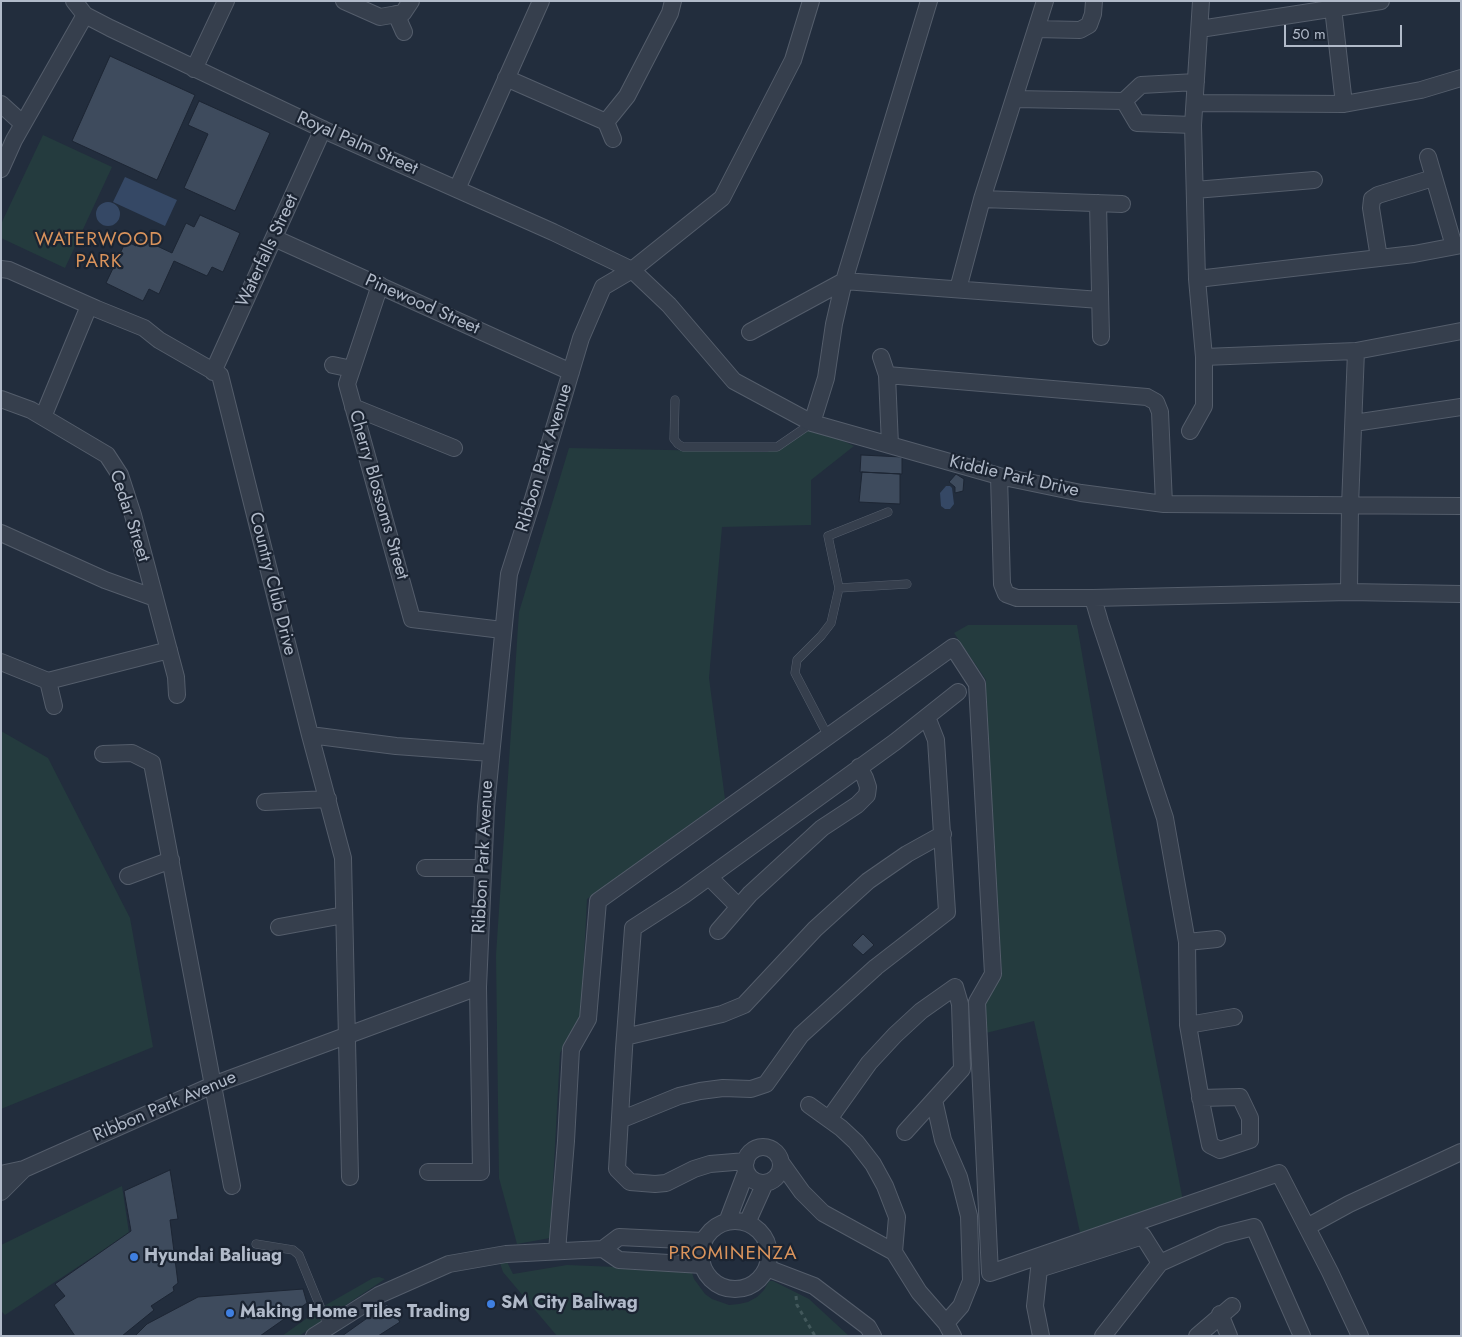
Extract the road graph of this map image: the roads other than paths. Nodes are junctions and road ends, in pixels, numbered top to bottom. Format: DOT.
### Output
graph roads {
  1 [pos="74,1"];
  2 [pos="226,1"];
  3 [pos="344,1"];
  4 [pos="411,1"];
  5 [pos="541,1"];
  6 [pos="673,1"];
  7 [pos="811,1"];
  8 [pos="930,1"];
  9 [pos="1045,1"];
  10 [pos="1094,1"];
  11 [pos="1201,1"];
  12 [pos="1381,1"];
  13 [pos="1333,8"];
  14 [pos="396,14"];
  15 [pos="85,15"];
  16 [pos="1036,29"];
  17 [pos="1200,29"];
  18 [pos="404,32"];
  19 [pos="194,69"];
  20 [pos="506,78"];
  21 [pos="1461,78"];
  22 [pos="1196,82"];
  23 [pos="1015,99"];
  24 [pos="1124,101"];
  25 [pos="1196,103"];
  26 [pos="1,104"];
  27 [pos="1344,104"];
  28 [pos="606,122"];
  29 [pos="23,124"];
  30 [pos="1193,125"];
  31 [pos="323,129"];
  32 [pos="612,139"];
  33 [pos="1428,157"];
  34 [pos="1,168"];
  35 [pos="1433,178"];
  36 [pos="1314,180"];
  37 [pos="457,189"];
  38 [pos="1195,190"];
  39 [pos="982,199"];
  40 [pos="1098,203"];
  41 [pos="1122,204"];
  42 [pos="274,238"];
  43 [pos="1458,246"];
  44 [pos="1379,258"];
  45 [pos="1,269"];
  46 [pos="632,270"];
  47 [pos="1196,279"];
  48 [pos="844,281"];
  49 [pos="380,285"];
  50 [pos="958,290"];
  51 [pos="1100,300"];
  52 [pos="89,306"];
  53 [pos="1461,331"];
  54 [pos="750,332"];
  55 [pos="1101,337"];
  56 [pos="1356,351"];
  57 [pos="881,357"];
  58 [pos="1204,357"];
  59 [pos="333,365"];
  60 [pos="352,369"];
  61 [pos="213,372"];
  62 [pos="571,372"];
  63 [pos="888,375"];
  64 [pos="1,399"];
  65 [pos="675,400"];
  66 [pos="354,407"];
  67 [pos="1461,407"];
  68 [pos="43,417"];
  69 [pos="812,423"];
  70 [pos="1354,424"];
  71 [pos="1190,431"];
  72 [pos="890,445"];
  73 [pos="454,448"];
  74 [pos="1000,476"];
  75 [pos="1164,504"];
  76 [pos="1350,506"];
  77 [pos="1461,506"];
  78 [pos="888,512"];
  79 [pos="1,533"];
  80 [pos="907,584"];
  81 [pos="839,588"];
  82 [pos="1349,592"];
  83 [pos="1461,594"];
  84 [pos="155,598"];
  85 [pos="1093,598"];
  86 [pos="502,630"];
  87 [pos="169,650"];
  88 [pos="1,662"];
  89 [pos="48,681"];
  90 [pos="958,692"];
  91 [pos="177,695"];
  92 [pos="54,706"];
  93 [pos="927,716"];
  94 [pos="310,735"];
  95 [pos="828,736"];
  96 [pos="491,753"];
  97 [pos="103,754"];
  98 [pos="859,767"];
  99 [pos="328,799"];
  100 [pos="265,802"];
  101 [pos="943,834"];
  102 [pos="171,860"];
  103 [pos="425,868"];
  104 [pos="483,868"];
  105 [pos="128,876"];
  106 [pos="709,877"];
  107 [pos="739,906"];
  108 [pos="344,915"];
  109 [pos="280,927"];
  110 [pos="718,931"];
  111 [pos="1217,939"];
  112 [pos="1187,942"];
  113 [pos="478,987"];
  114 [pos="1234,1017"];
  115 [pos="1188,1024"];
  116 [pos="348,1035"];
  117 [pos="625,1037"];
  118 [pos="213,1085"];
  119 [pos="1200,1098"];
  120 [pos="934,1100"];
  121 [pos="810,1105"];
  122 [pos="829,1119"];
  123 [pos="620,1120"];
  124 [pos="905,1132"];
  125 [pos="1461,1152"];
  126 [pos="782,1164"];
  127 [pos="746,1166"];
  128 [pos="24,1169"];
  129 [pos="428,1172"];
  130 [pos="1,1174"];
  131 [pos="350,1177"];
  132 [pos="766,1183"];
  133 [pos="232,1186"];
  134 [pos="1,1192"];
  135 [pos="727,1222"];
  136 [pos="747,1223"];
  137 [pos="1307,1227"];
  138 [pos="703,1241"];
  139 [pos="256,1244"];
  140 [pos="603,1249"];
  141 [pos="557,1251"];
  142 [pos="894,1252"];
  143 [pos="1160,1263"];
  144 [pos="702,1265"];
  145 [pos="767,1268"];
  146 [pos="328,1326"];
  147 [pos="950,1329"];
  148 [pos="314,1336"];
  149 [pos="874,1336"];
  150 [pos="1041,1336"];
  151 [pos="1103,1336"];
  152 [pos="1197,1336"];
  153 [pos="1230,1336"];
  154 [pos="1302,1336"];
  155 [pos="1360,1336"];
  1 -- 15 [label="street"];
  2 -- 19 [label="street"];
  3 -- 14 [label="street"];
  4 -- 14 [label="street"];
  5 -- 20 [label="street"];
  6 -- 28 [label="street"];
  7 -- 46 [label="street, Ribbon Park Avenue"];
  8 -- 48 [label="street"];
  9 -- 16 [label="street"];
  10 -- 16 [label="street"];
  11 -- 17 [label="street"];
  12 -- 13 [label="street"];
  13 -- 17 [label="street"];
  13 -- 27 [label="street"];
  14 -- 18 [label="street"];
  15 -- 19 [label="street, Royal Palm Street"];
  15 -- 29 [label="street"];
  16 -- 23 [label="street"];
  17 -- 22 [label="street"];
  19 -- 31 [label="street, Royal Palm Street"];
  20 -- 28 [label="street"];
  20 -- 37 [label="street"];
  21 -- 27 [label="street"];
  22 -- 24 [label="street"];
  22 -- 25 [label="street"];
  23 -- 24 [label="street"];
  23 -- 39 [label="street"];
  24 -- 30 [label="street"];
  25 -- 27 [label="street"];
  25 -- 30 [label="street"];
  26 -- 29 [label="street"];
  28 -- 32 [label="street"];
  29 -- 34 [label="street"];
  30 -- 38 [label="street"];
  31 -- 37 [label="street, Royal Palm Street"];
  31 -- 42 [label="street, Waterfalls Street"];
  33 -- 35 [label="street"];
  35 -- 43 [label="street"];
  35 -- 44 [label="street"];
  36 -- 38 [label="street"];
  37 -- 46 [label="street, Royal Palm Street"];
  38 -- 47 [label="street"];
  39 -- 40 [label="street"];
  39 -- 50 [label="street"];
  40 -- 41 [label="street"];
  40 -- 51 [label="street"];
  42 -- 49 [label="street, Pinewood Street"];
  42 -- 61 [label="street, Waterfalls Street"];
  43 -- 44 [label="street"];
  44 -- 47 [label="street"];
  45 -- 52 [label="street"];
  46 -- 62 [label="street, Ribbon Park Avenue"];
  46 -- 69 [label="street, Kiddie Park Drive"];
  47 -- 58 [label="street"];
  48 -- 50 [label="street"];
  48 -- 54 [label="street"];
  48 -- 69 [label="street"];
  49 -- 60 [label="street, Cherry Blossoms Street"];
  49 -- 62 [label="street, Pinewood Street"];
  50 -- 51 [label="street"];
  51 -- 55 [label="street"];
  52 -- 61 [label="street"];
  52 -- 68 [label="street"];
  53 -- 56 [label="street"];
  56 -- 58 [label="street"];
  56 -- 70 [label="street"];
  57 -- 63 [label="street"];
  58 -- 71 [label="street"];
  59 -- 60 [label="street"];
  60 -- 66 [label="street, Cherry Blossoms Street"];
  61 -- 94 [label="street, Country Club Drive"];
  62 -- 86 [label="street, Ribbon Park Avenue"];
  63 -- 72 [label="street"];
  63 -- 75 [label="street"];
  64 -- 68 [label="street, Cedar Street"];
  65 -- 69 [label="lane"];
  66 -- 73 [label="street"];
  66 -- 86 [label="street, Cherry Blossoms Street"];
  67 -- 70 [label="street"];
  68 -- 84 [label="street, Cedar Street"];
  69 -- 72 [label="street, Kiddie Park Drive"];
  70 -- 76 [label="street"];
  72 -- 74 [label="street, Kiddie Park Drive"];
  74 -- 75 [label="street, Kiddie Park Drive"];
  74 -- 85 [label="street"];
  75 -- 76 [label="street, Kiddie Park Drive"];
  76 -- 77 [label="street, Kiddie Park Drive"];
  76 -- 82 [label="street"];
  78 -- 81 [label="lane"];
  79 -- 84 [label="street"];
  80 -- 81 [label="lane"];
  81 -- 95 [label="lane"];
  82 -- 83 [label="street"];
  82 -- 85 [label="street"];
  84 -- 87 [label="street, Cedar Street"];
  85 -- 112 [label="street"];
  86 -- 96 [label="street, Ribbon Park Avenue"];
  87 -- 89 [label="street"];
  87 -- 91 [label="street, Cedar Street"];
  88 -- 89 [label="street"];
  89 -- 92 [label="street"];
  90 -- 93 [label="street"];
  93 -- 98 [label="street"];
  93 -- 101 [label="street"];
  94 -- 96 [label="street"];
  94 -- 99 [label="street, Country Club Drive"];
  95 -- 137 [label="street"];
  95 -- 141 [label="street"];
  96 -- 104 [label="street, Ribbon Park Avenue"];
  97 -- 102 [label="street"];
  98 -- 106 [label="street"];
  98 -- 107 [label="street"];
  99 -- 100 [label="street"];
  99 -- 108 [label="street, Country Club Drive"];
  101 -- 117 [label="street"];
  101 -- 123 [label="street"];
  102 -- 105 [label="street"];
  102 -- 118 [label="street"];
  103 -- 104 [label="street"];
  104 -- 113 [label="street, Ribbon Park Avenue"];
  106 -- 107 [label="street"];
  106 -- 117 [label="street"];
  107 -- 110 [label="street"];
  108 -- 109 [label="street"];
  108 -- 116 [label="street, Country Club Drive"];
  111 -- 112 [label="street"];
  112 -- 115 [label="street"];
  113 -- 116 [label="street, Ribbon Park Avenue"];
  113 -- 129 [label="street"];
  114 -- 115 [label="street"];
  115 -- 119 [label="street"];
  116 -- 118 [label="street, Ribbon Park Avenue"];
  116 -- 131 [label="street, Country Club Drive"];
  117 -- 123 [label="street"];
  118 -- 128 [label="street, Ribbon Park Avenue"];
  118 -- 133 [label="street"];
  120 -- 122 [label="street"];
  120 -- 124 [label="street"];
  120 -- 147 [label="street"];
  121 -- 122 [label="street"];
  122 -- 142 [label="street"];
  123 -- 127 [label="street"];
  125 -- 137 [label="street"];
  126 -- 127 [label="street"];
  126 -- 132 [label="street"];
  126 -- 142 [label="street"];
  127 -- 132 [label="street"];
  127 -- 135 [label="street"];
  128 -- 130 [label="street, Ribbon Park Avenue"];
  128 -- 134 [label="street, Ribbon Park Avenue"];
  132 -- 136 [label="street"];
  135 -- 136 [label="street"];
  135 -- 138 [label="street"];
  136 -- 145 [label="street"];
  137 -- 155 [label="street"];
  138 -- 140 [label="street"];
  138 -- 144 [label="street"];
  139 -- 146 [label="lane"];
  140 -- 141 [label="street"];
  140 -- 144 [label="street"];
  141 -- 146 [label="street"];
  142 -- 147 [label="street"];
  143 -- 150 [label="street"];
  143 -- 151 [label="street"];
  143 -- 154 [label="street"];
  144 -- 145 [label="street"];
  145 -- 149 [label="street"];
  146 -- 148 [label="street"];
  152 -- 153 [label="street"];
}
